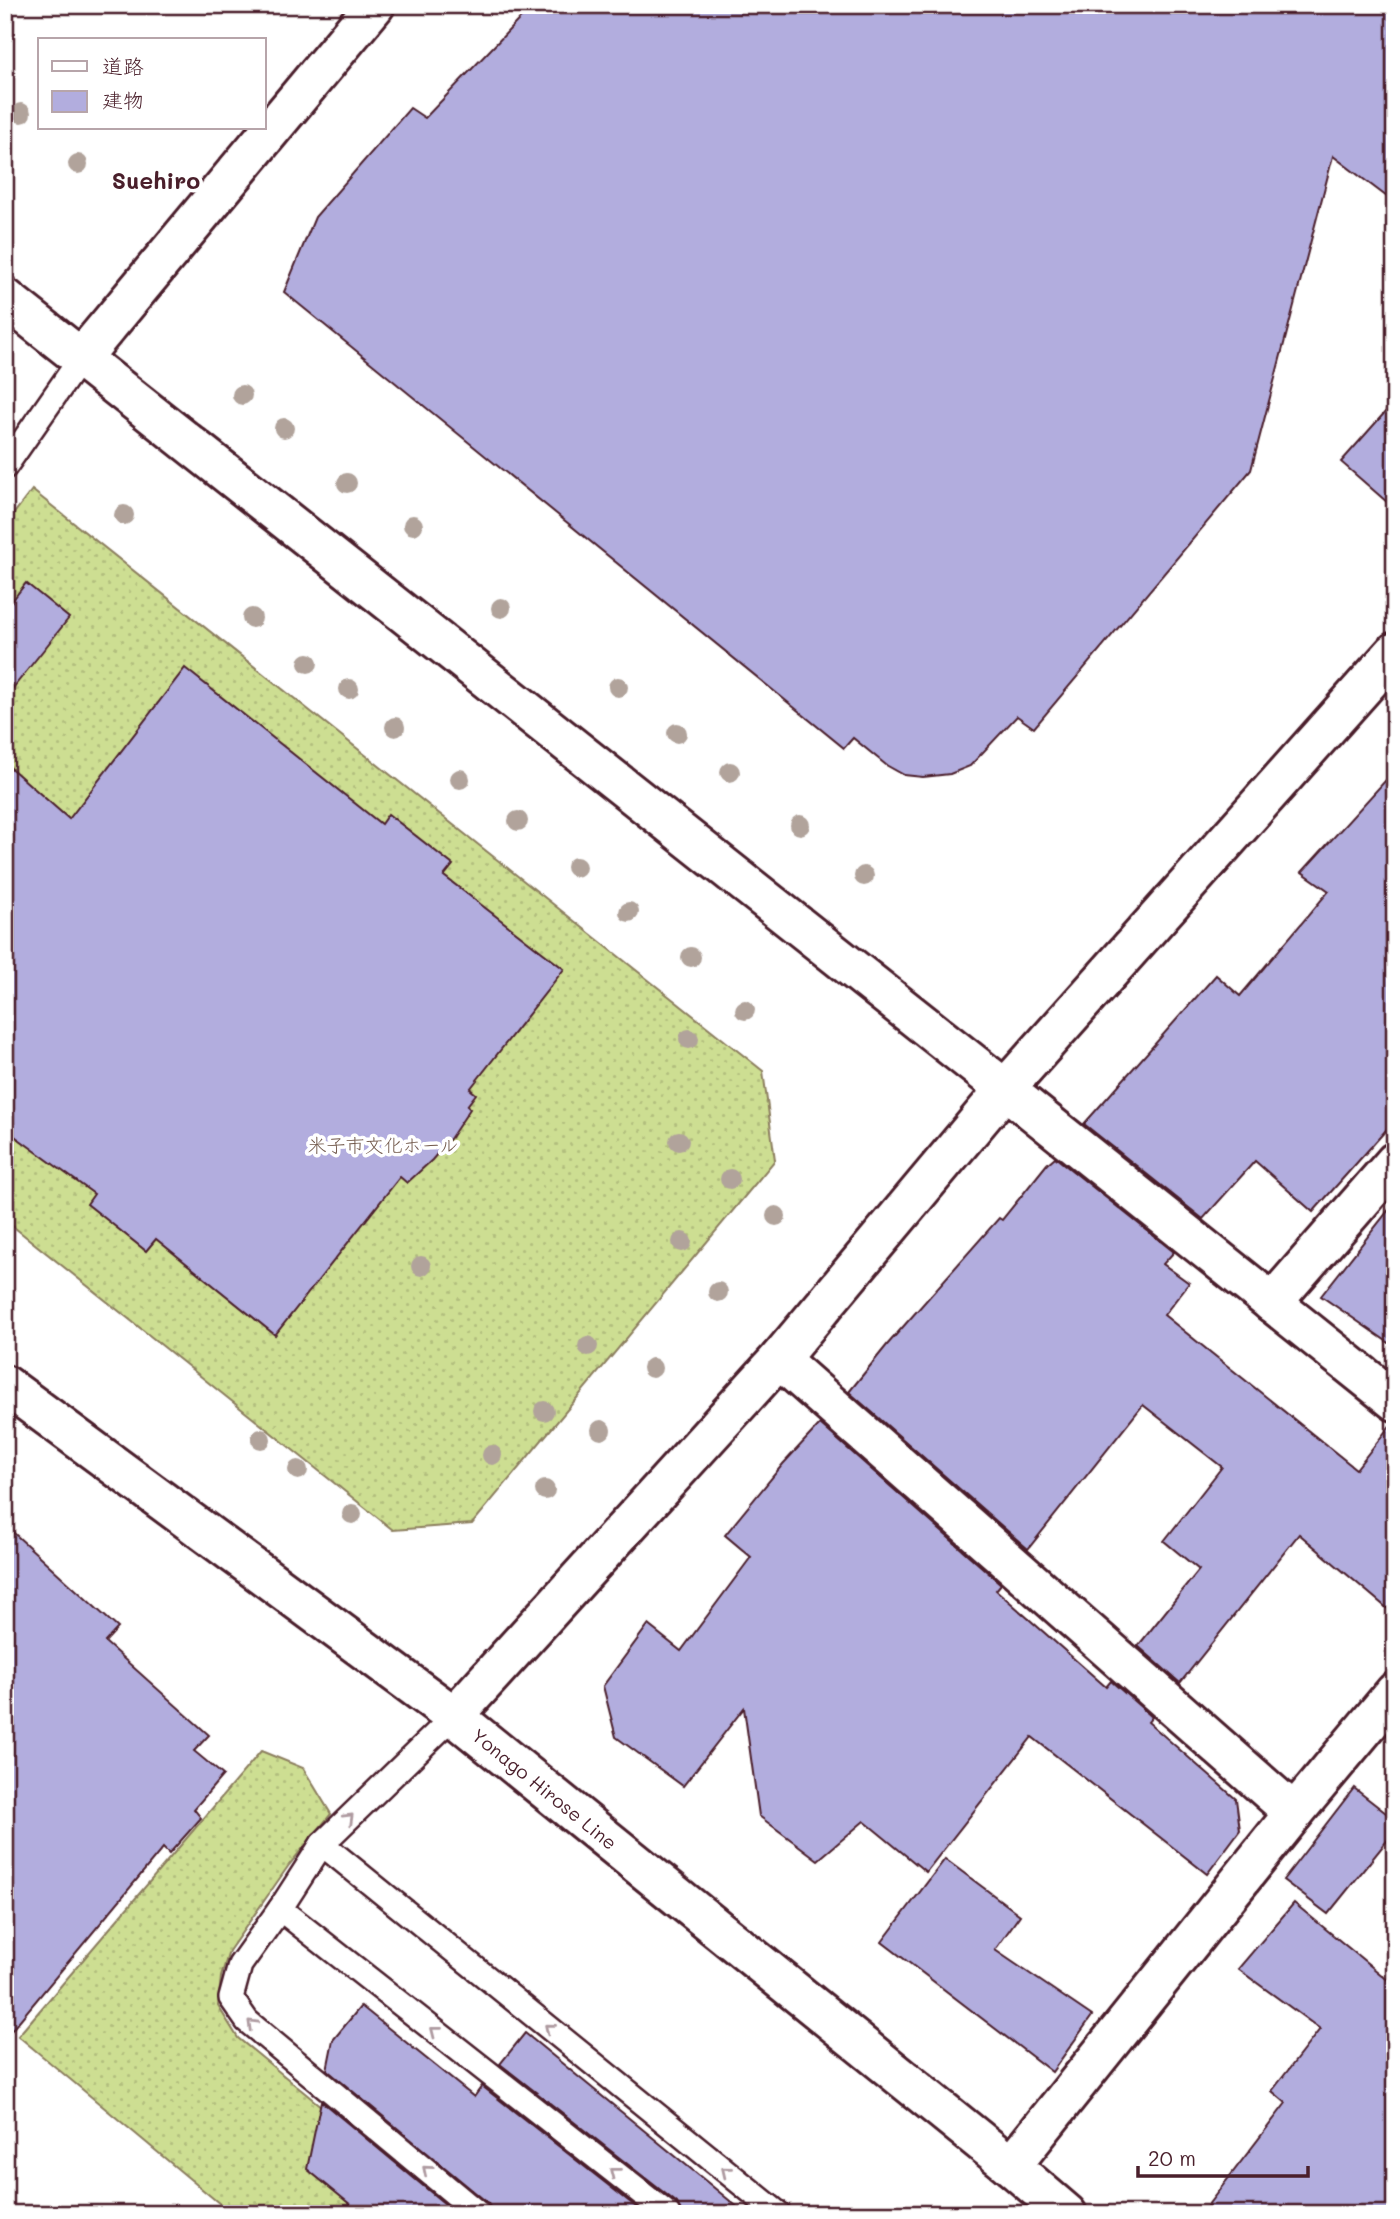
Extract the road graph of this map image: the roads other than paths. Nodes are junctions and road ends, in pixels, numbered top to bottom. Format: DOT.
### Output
graph roads {
  1 [pos="375,5"];
  2 [pos="5,298"];
  3 [pos="81,358"];
  4 [pos="5,467"];
  5 [pos="1395,652"];
  6 [pos="1005,1089"];
  7 [pos="1395,1163"];
  8 [pos="1272,1303"];
  9 [pos="779,1359"];
  10 [pos="5,1385"];
  11 [pos="1395,1401"];
  12 [pos="1395,1692"];
  13 [pos="454,1717"];
  14 [pos="1294,1812"];
  15 [pos="322,1844"];
  16 [pos="280,1909"];
  17 [pos="1011,2166"];
  18 [pos="479,2214"];
  19 [pos="668,2214"];
  20 [pos="779,2214"];
  21 [pos="1067,2214"];
  1 -- 3 [label="street"];
  2 -- 3 [label="street"];
  3 -- 4 [label="lane"];
  3 -- 6 [label="street"];
  5 -- 6 [label="street"];
  6 -- 8 [label="street"];
  6 -- 9 [label="street"];
  7 -- 8 [label="street"];
  8 -- 11 [label="street"];
  9 -- 13 [label="street"];
  9 -- 14 [label="street"];
  10 -- 13 [label="street, Yonago Hirose Line"];
  12 -- 14 [label="street"];
  15 -- 13 [label="lane, one-way"];
  13 -- 17 [label="street, Yonago Hirose Line"];
  14 -- 17 [label="street"];
  15 -- 16 [label="lane"];
  20 -- 15 [label="lane, one-way"];
  18 -- 16 [label="lane, one-way"];
  19 -- 16 [label="lane, one-way"];
  17 -- 21 [label="street, Yonago Hirose Line"];
}
